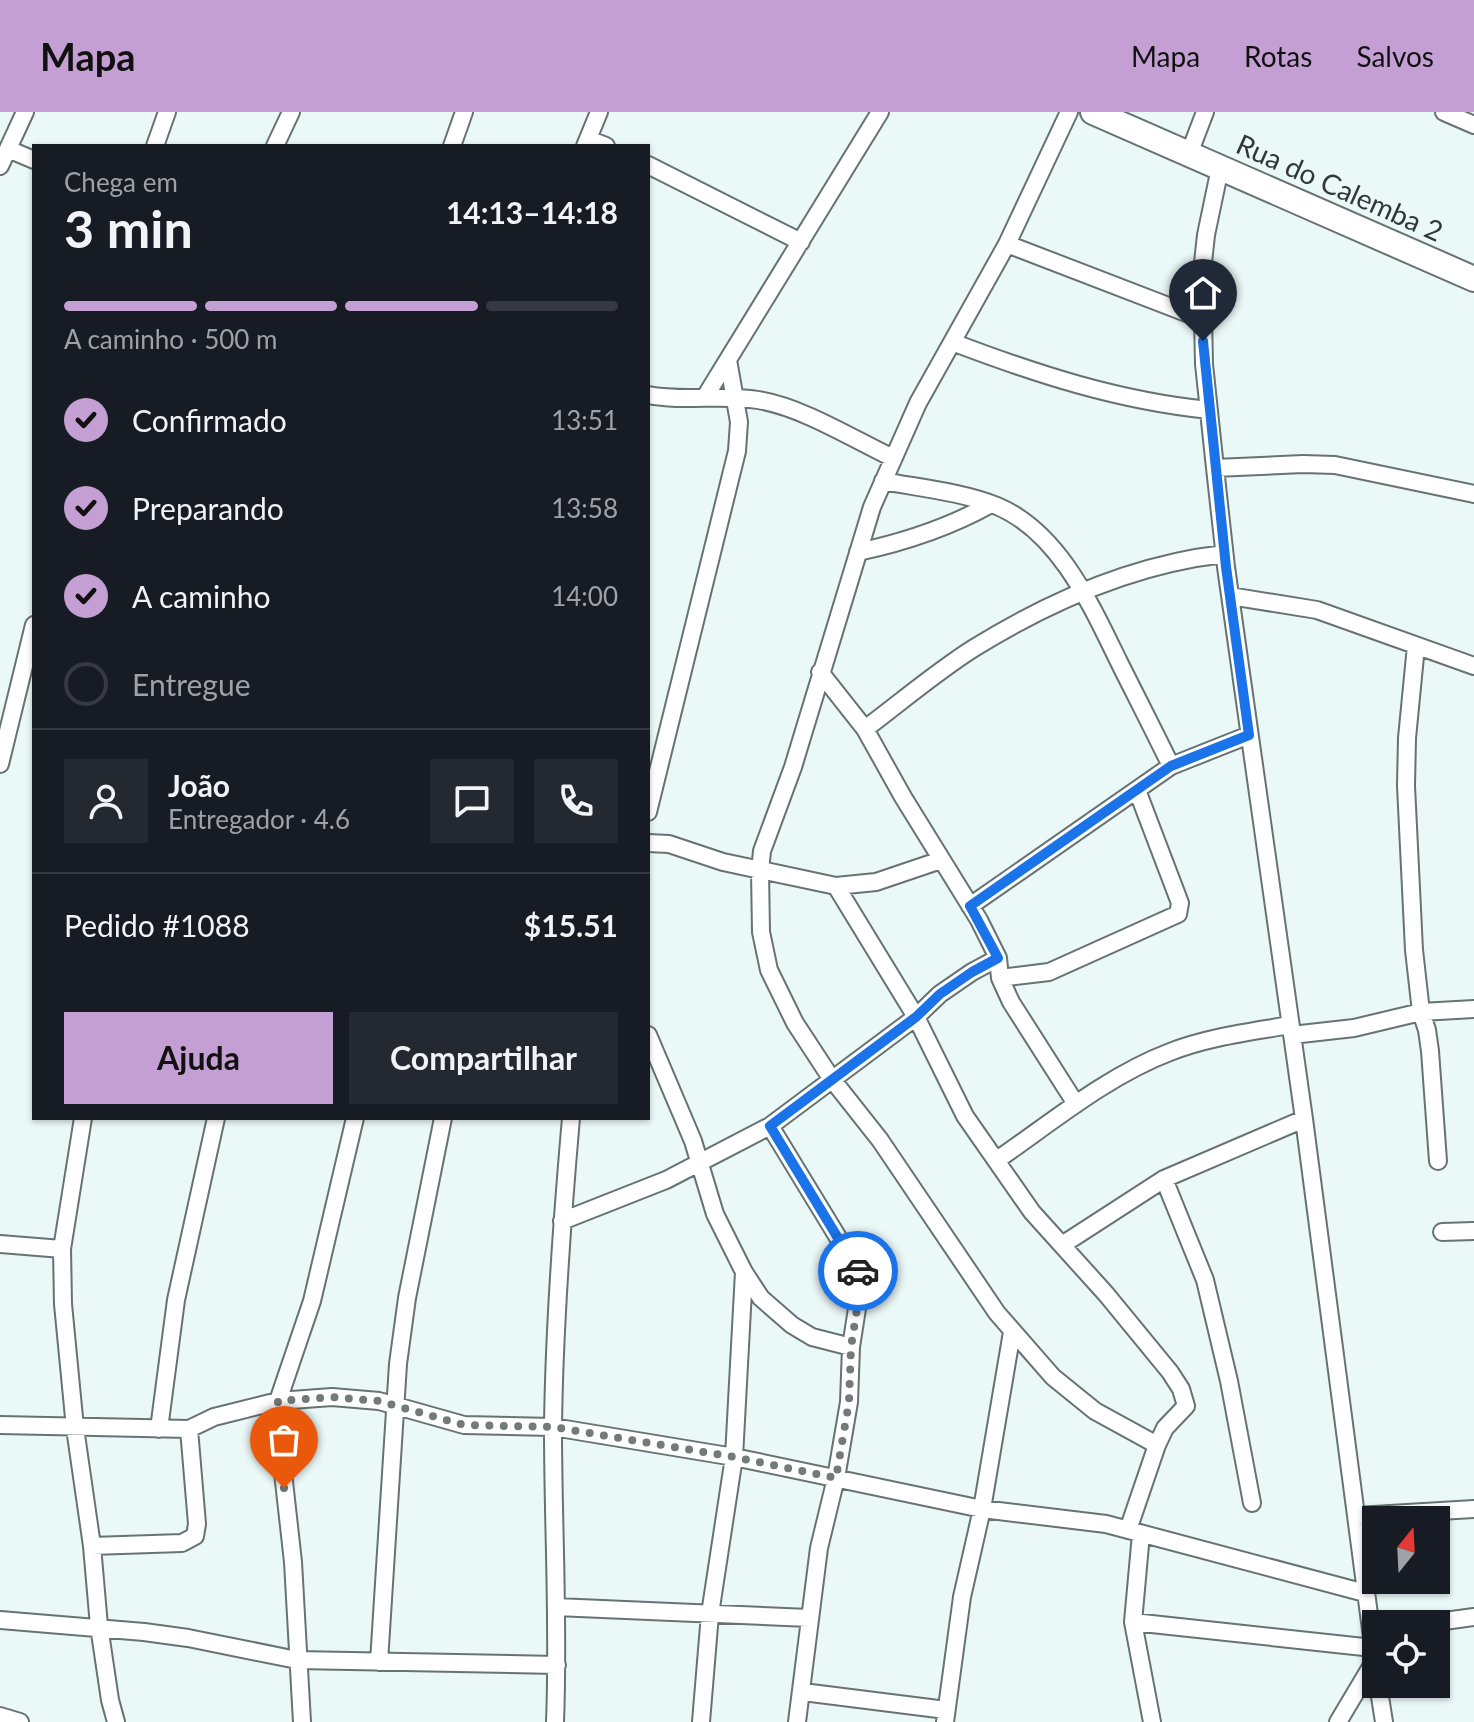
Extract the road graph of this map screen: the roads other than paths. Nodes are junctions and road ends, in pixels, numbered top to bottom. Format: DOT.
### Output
graph roads {
  1 [pos="25,112"];
  2 [pos="167,112"];
  3 [pos="291,112"];
  4 [pos="464,112"];
  5 [pos="599,112"];
  6 [pos="880,112"];
  7 [pos="1069,112"];
  8 [pos="1093,112"];
  9 [pos="1205,112"];
  10 [pos="1444,112"];
  11 [pos="1474,125"];
  12 [pos="587,142"];
  13 [pos="156,144"];
  14 [pos="276,144"];
  15 [pos="453,144"];
  16 [pos="8,149"];
  17 [pos="1189,154"];
  18 [pos="32,159"];
  19 [pos="0,166"];
  20 [pos="650,166"];
  21 [pos="1220,168"];
  22 [pos="801,242"];
  23 [pos="1007,244"];
  24 [pos="1474,279"];
  25 [pos="1202,319"];
  26 [pos="952,342"];
  27 [pos="728,360"];
  28 [pos="650,395"];
  29 [pos="705,397"];
  30 [pos="737,398"];
  31 [pos="1209,410"];
  32 [pos="893,458"];
  33 [pos="1215,468"];
  34 [pos="883,481"];
  35 [pos="1474,494"];
  36 [pos="991,504"];
  37 [pos="858,552"];
  38 [pos="1224,554"];
  39 [pos="1084,592"];
  40 [pos="1230,596"];
  41 [pos="32,632"];
  42 [pos="1416,646"];
  43 [pos="1474,666"];
  44 [pos="820,672"];
  45 [pos="865,729"];
  46 [pos="1249,735"];
  47 [pos="3,739"];
  48 [pos="0,764"];
  49 [pos="1171,766"];
  50 [pos="1137,790"];
  51 [pos="650,804"];
  52 [pos="650,843"];
  53 [pos="941,860"];
  54 [pos="760,871"];
  55 [pos="836,886"];
  56 [pos="970,906"];
  57 [pos="998,958"];
  58 [pos="1000,978"];
  59 [pos="1474,1009"];
  60 [pos="1421,1012"];
  61 [pos="916,1017"];
  62 [pos="1291,1030"];
  63 [pos="650,1040"];
  64 [pos="831,1078"];
  65 [pos="1076,1104"];
  66 [pos="1304,1119"];
  67 [pos="83,1120"];
  68 [pos="216,1120"];
  69 [pos="355,1120"];
  70 [pos="443,1120"];
  71 [pos="571,1120"];
  72 [pos="770,1126"];
  73 [pos="997,1160"];
  74 [pos="1438,1161"];
  75 [pos="700,1164"];
  76 [pos="1164,1179"];
  77 [pos="562,1221"];
  78 [pos="1474,1231"];
  79 [pos="1442,1232"];
  80 [pos="0,1244"];
  81 [pos="1062,1245"];
  82 [pos="62,1249"];
  83 [pos="744,1272"];
  84 [pos="1012,1332"];
  85 [pos="851,1347"];
  86 [pos="278,1401"];
  87 [pos="396,1405"];
  88 [pos="0,1425"];
  89 [pos="553,1427"];
  90 [pos="75,1428"];
  91 [pos="159,1429"];
  92 [pos="189,1429"];
  93 [pos="1157,1445"];
  94 [pos="734,1457"];
  95 [pos="836,1478"];
  96 [pos="1252,1503"];
  97 [pos="982,1509"];
  98 [pos="1474,1509"];
  99 [pos="1357,1516"];
  100 [pos="1135,1532"];
  101 [pos="92,1546"];
  102 [pos="1362,1564"];
  103 [pos="1362,1592"];
  104 [pos="556,1607"];
  105 [pos="710,1614"];
  106 [pos="1474,1617"];
  107 [pos="809,1618"];
  108 [pos="0,1620"];
  109 [pos="1450,1620"];
  110 [pos="1133,1622"];
  111 [pos="99,1626"];
  112 [pos="1362,1641"];
  113 [pos="297,1660"];
  114 [pos="379,1662"];
  115 [pos="557,1665"];
  116 [pos="1362,1669"];
  117 [pos="803,1692"];
  118 [pos="1380,1698"];
  119 [pos="110,1700"];
  120 [pos="0,1716"];
  121 [pos="946,1716"];
  122 [pos="20,1722"];
  123 [pos="105,1722"];
  124 [pos="116,1722"];
  125 [pos="302,1722"];
  126 [pos="555,1722"];
  127 [pos="701,1722"];
  128 [pos="797,1722"];
  129 [pos="1152,1722"];
  130 [pos="1338,1722"];
  131 [pos="1384,1722"];
  1 -- 16 [label="street"];
  2 -- 13 [label="street"];
  3 -- 14 [label="street"];
  4 -- 15 [label="street"];
  5 -- 12 [label="street"];
  6 -- 22 [label="street"];
  7 -- 23 [label="street"];
  8 -- 17 [label="main road, Rua do Calemba 2"];
  9 -- 17 [label="street"];
  10 -- 11 [label="street"];
  16 -- 18 [label="street"];
  16 -- 19 [label="street"];
  17 -- 21 [label="main road, Rua do Calemba 2"];
  20 -- 22 [label="street"];
  21 -- 24 [label="main road, Rua do Calemba 2"];
  21 -- 25 [label="street"];
  22 -- 27 [label="street"];
  23 -- 25 [label="street"];
  23 -- 26 [label="street"];
  25 -- 31 [label="street"];
  26 -- 31 [label="street"];
  26 -- 32 [label="street"];
  27 -- 29 [label="street"];
  27 -- 30 [label="street"];
  28 -- 29 [label="street"];
  29 -- 30 [label="street"];
  30 -- 32 [label="street"];
  30 -- 51 [label="street"];
  31 -- 33 [label="street"];
  32 -- 34 [label="street"];
  33 -- 35 [label="street"];
  33 -- 38 [label="street"];
  34 -- 36 [label="street"];
  34 -- 37 [label="street"];
  36 -- 37 [label="street"];
  36 -- 39 [label="street"];
  37 -- 44 [label="street"];
  38 -- 39 [label="street"];
  38 -- 40 [label="street"];
  39 -- 45 [label="street"];
  39 -- 49 [label="street"];
  40 -- 42 [label="street"];
  40 -- 46 [label="street"];
  41 -- 47 [label="street"];
  42 -- 43 [label="street"];
  42 -- 60 [label="street"];
  44 -- 45 [label="street"];
  44 -- 54 [label="street"];
  45 -- 53 [label="street"];
  46 -- 49 [label="street"];
  46 -- 62 [label="street"];
  47 -- 48 [label="street"];
  49 -- 50 [label="street"];
  50 -- 56 [label="street"];
  50 -- 58 [label="street"];
  52 -- 54 [label="street"];
  53 -- 55 [label="street"];
  53 -- 56 [label="street"];
  54 -- 55 [label="street"];
  54 -- 64 [label="street"];
  55 -- 61 [label="street"];
  56 -- 57 [label="street"];
  57 -- 58 [label="street"];
  57 -- 61 [label="street"];
  58 -- 65 [label="street"];
  59 -- 60 [label="street"];
  60 -- 62 [label="street"];
  60 -- 74 [label="street"];
  61 -- 64 [label="street"];
  61 -- 73 [label="street"];
  62 -- 65 [label="street"];
  62 -- 66 [label="street"];
  63 -- 75 [label="street"];
  64 -- 72 [label="street"];
  64 -- 84 [label="street"];
  65 -- 73 [label="street"];
  66 -- 76 [label="street"];
  66 -- 99 [label="street"];
  67 -- 82 [label="street"];
  68 -- 91 [label="street"];
  69 -- 86 [label="street"];
  70 -- 87 [label="street"];
  71 -- 77 [label="street"];
  72 -- 75 [label="street"];
  72 -- 85 [label="street"];
  73 -- 81 [label="street"];
  75 -- 77 [label="street"];
  75 -- 83 [label="street"];
  76 -- 81 [label="street"];
  76 -- 96 [label="street"];
  77 -- 89 [label="street"];
  78 -- 79 [label="street"];
  80 -- 82 [label="street"];
  81 -- 93 [label="street"];
  82 -- 90 [label="street"];
  83 -- 85 [label="street"];
  83 -- 94 [label="street"];
  84 -- 93 [label="street"];
  84 -- 97 [label="street"];
  85 -- 95 [label="street"];
  86 -- 87 [label="street"];
  86 -- 92 [label="street"];
  86 -- 113 [label="street"];
  87 -- 89 [label="street"];
  87 -- 114 [label="street"];
  88 -- 90 [label="street"];
  89 -- 94 [label="street"];
  89 -- 104 [label="street"];
  90 -- 91 [label="street"];
  90 -- 101 [label="street"];
  91 -- 92 [label="street"];
  92 -- 101 [label="street"];
  93 -- 100 [label="street"];
  94 -- 95 [label="street"];
  94 -- 105 [label="street"];
  95 -- 97 [label="street"];
  95 -- 107 [label="street"];
  97 -- 100 [label="street"];
  97 -- 121 [label="street"];
  98 -- 99 [label="street"];
  99 -- 102 [label="street"];
  100 -- 103 [label="street"];
  100 -- 110 [label="street"];
  101 -- 111 [label="street"];
  104 -- 105 [label="street"];
  104 -- 115 [label="street"];
  105 -- 107 [label="street"];
  105 -- 127 [label="street"];
  106 -- 109 [label="street"];
  107 -- 117 [label="street"];
  108 -- 111 [label="street"];
  110 -- 112 [label="street"];
  110 -- 129 [label="street"];
  111 -- 113 [label="street"];
  111 -- 119 [label="street"];
  113 -- 114 [label="street"];
  113 -- 125 [label="street"];
  114 -- 115 [label="street"];
  115 -- 126 [label="street"];
  116 -- 130 [label="street"];
  117 -- 121 [label="street"];
  117 -- 128 [label="street"];
  118 -- 131 [label="street"];
  119 -- 123 [label="street"];
  119 -- 124 [label="street"];
  120 -- 122 [label="street"];
}
